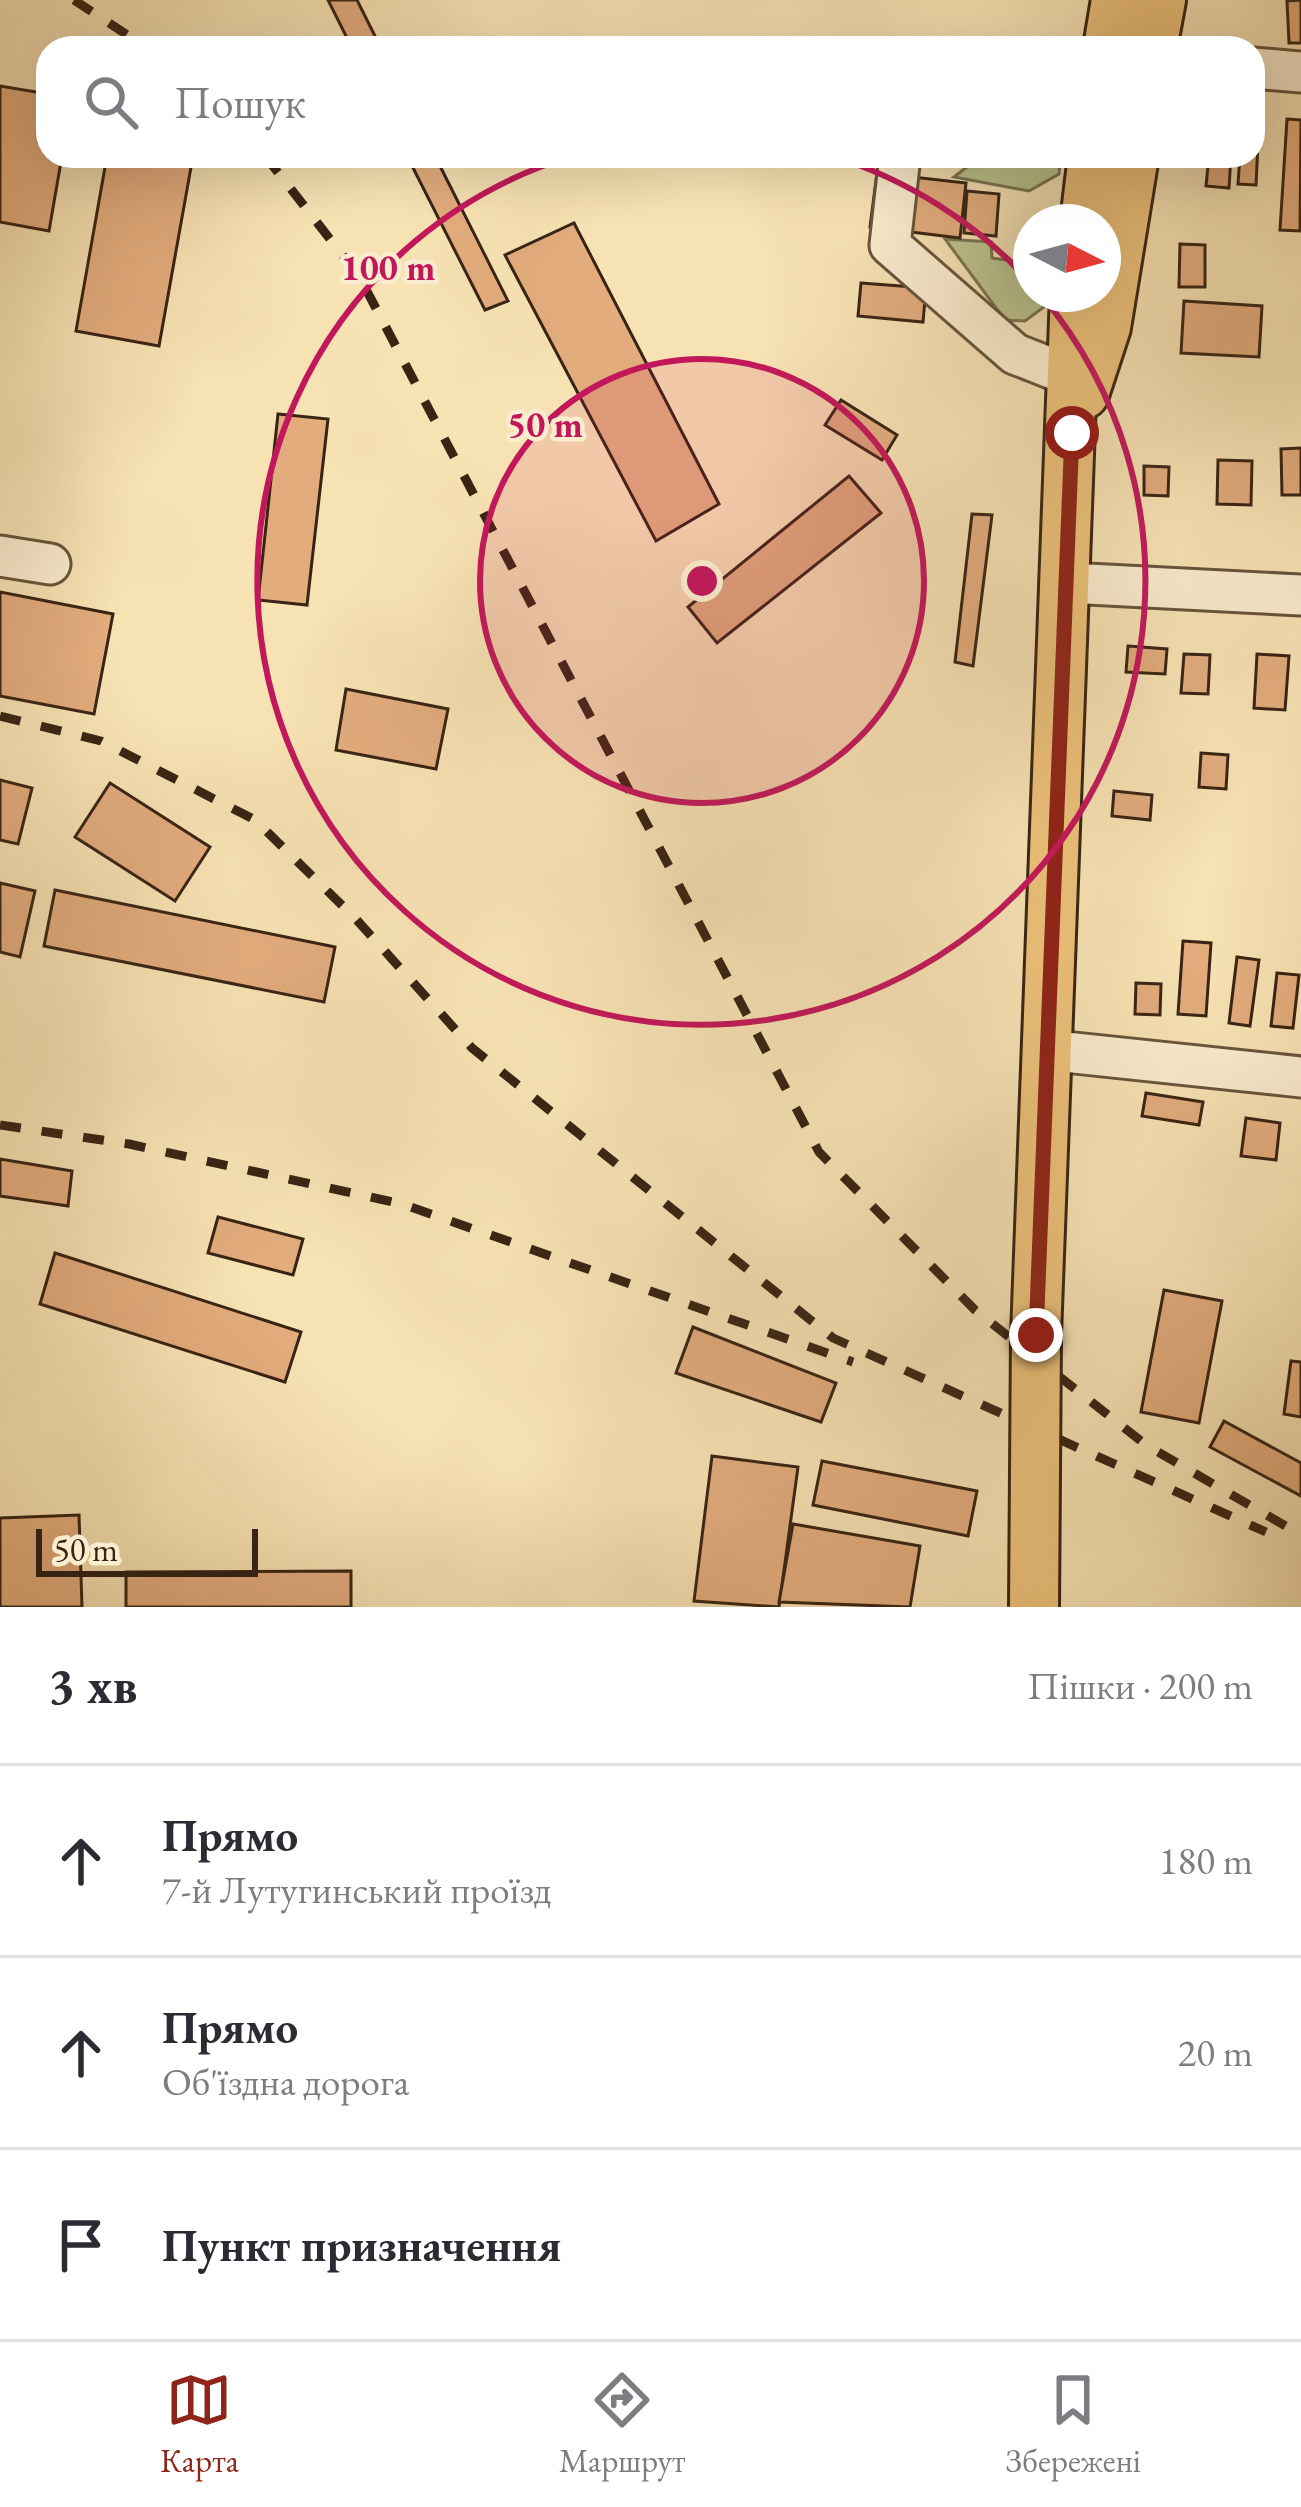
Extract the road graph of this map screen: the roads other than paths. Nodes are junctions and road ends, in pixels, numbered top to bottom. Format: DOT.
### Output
graph roads {
  1 [pos="1116,0"];
  2 [pos="1161,0"];
  3 [pos="1110,36"];
  4 [pos="1154,36"];
  5 [pos="1265,69"];
  6 [pos="1301,72"];
  7 [pos="899,168"];
  8 [pos="1091,168"];
  9 [pos="1132,168"];
  10 [pos="1086,204"];
  11 [pos="1075,312"];
  12 [pos="1071,376"];
  13 [pos="1072,433"];
  14 [pos="0,556"];
  15 [pos="50,564"];
  16 [pos="1068,583"];
  17 [pos="1301,596"];
  18 [pos="1046,1050"];
  19 [pos="1301,1077"];
  20 [pos="1034,1607"];
  1 -- 3 [label="main road"];
  2 -- 4 [label="main road"];
  5 -- 6 [label="street"];
  7 -- 12 [label="street"];
  8 -- 10 [label="main road"];
  9 -- 13 [label="main road"];
  11 -- 12 [label="main road"];
  12 -- 13 [label="main road"];
  13 -- 16 [label="main road"];
  14 -- 15 [label="street"];
  16 -- 17 [label="street"];
  16 -- 18 [label="main road"];
  18 -- 19 [label="street"];
  18 -- 20 [label="main road, bridge"];
}
